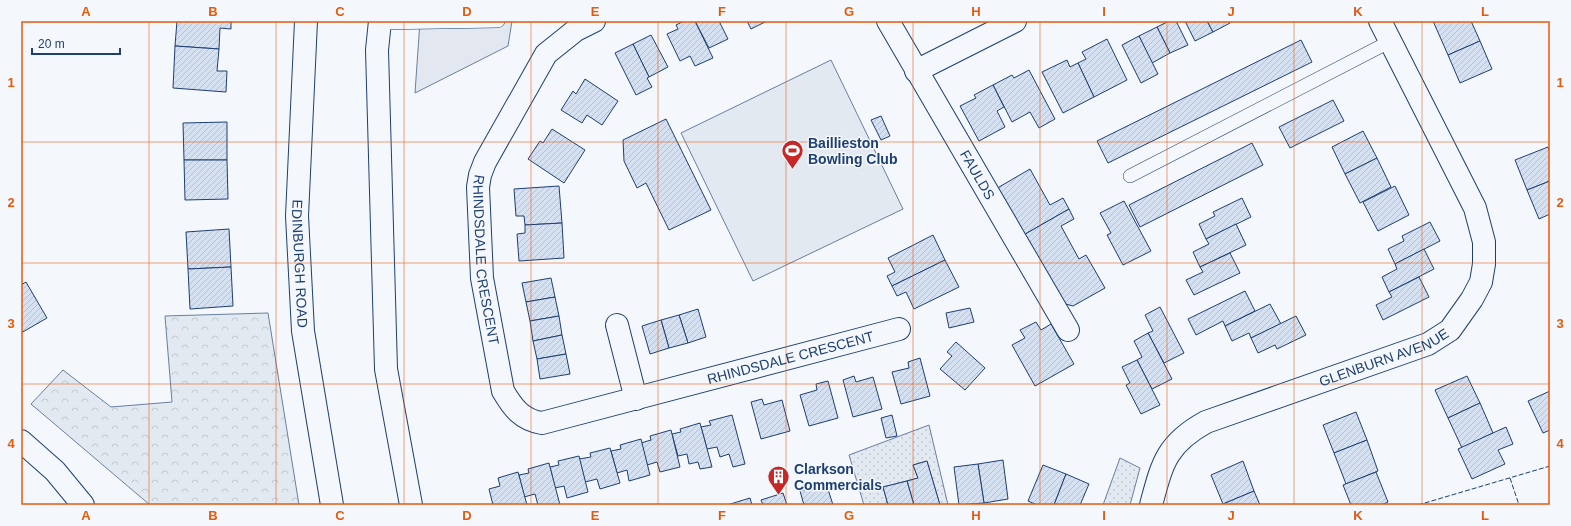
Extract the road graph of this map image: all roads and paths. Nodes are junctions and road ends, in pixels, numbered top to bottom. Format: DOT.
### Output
graph roads {
  1 [pos="306,21"];
  2 [pos="451,21"];
  3 [pos="498,21"];
  4 [pos="594,21"];
  5 [pos="888,21"];
  6 [pos="1016,21"];
  7 [pos="1380,21"];
  8 [pos="380,22"];
  9 [pos="1389,42"];
  10 [pos="916,71"];
  11 [pos="1130,176"];
  12 [pos="617,325"];
  13 [pos="900,329"];
  14 [pos="1068,330"];
  15 [pos="636,399"];
  16 [pos="22,442"];
  17 [pos="85,504"];
  18 [pos="332,505"];
  19 [pos="411,505"];
  20 [pos="1151,505"];
  1 -- 18 [label="street, EDINBURGH ROAD"];
  2 -- 3 [label="lane"];
  2 -- 8 [label="lane"];
  4 -- 15 [label="street, RHINDSDALE CRESCENT"];
  5 -- 10 [label="street, FAULDS"];
  6 -- 10 [label="street"];
  7 -- 9 [label="street, GLENBURN AVENUE"];
  8 -- 19 [label="street"];
  9 -- 11 [label="lane"];
  9 -- 20 [label="street, GLENBURN AVENUE"];
  10 -- 14 [label="street, FAULDS"];
  12 -- 15 [label="street"];
  13 -- 15 [label="street, RHINDSDALE CRESCENT"];
  16 -- 17 [label="street"];
}
